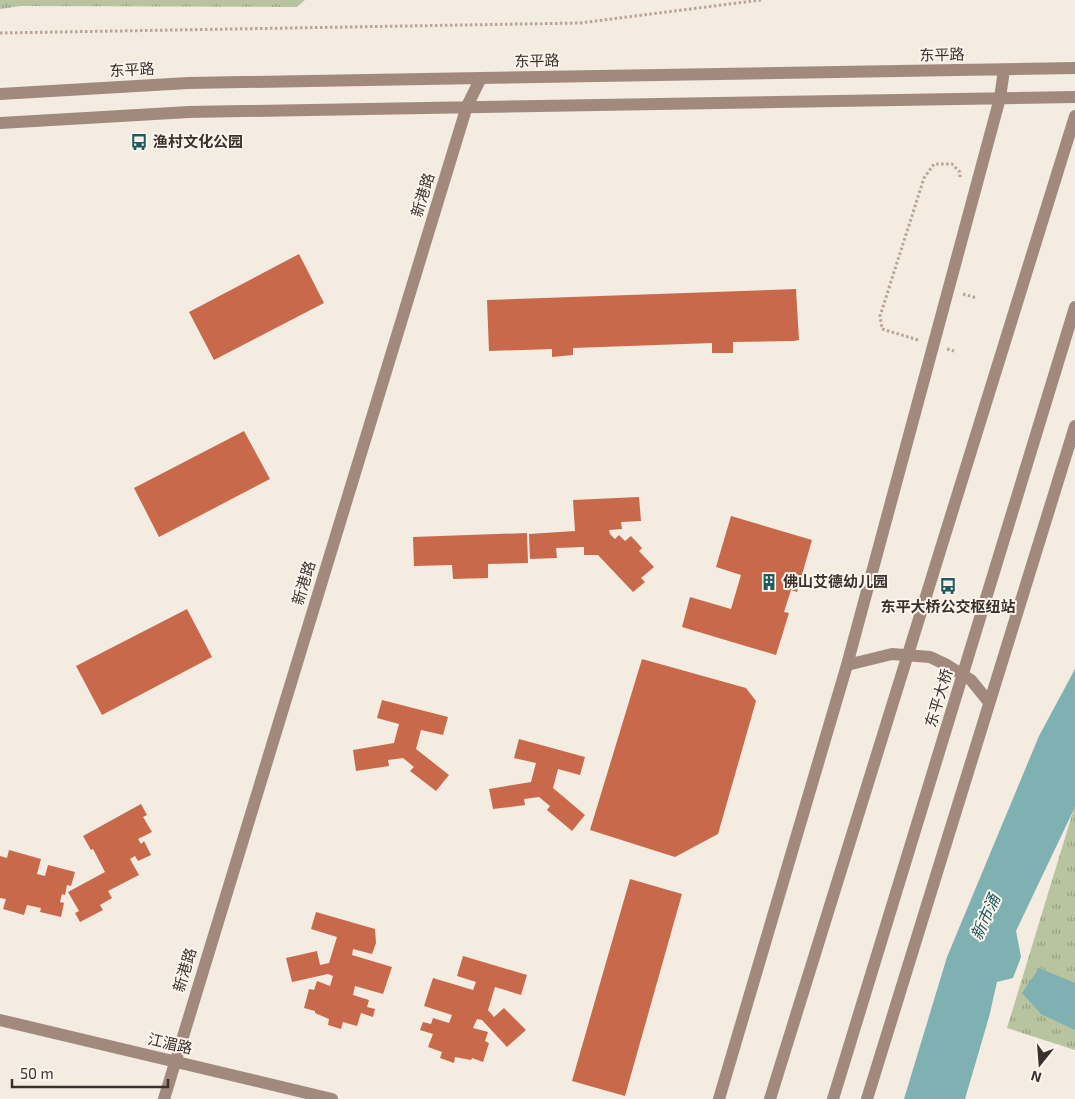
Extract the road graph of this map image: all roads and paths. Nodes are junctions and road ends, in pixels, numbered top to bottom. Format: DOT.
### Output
graph roads {
  1 [pos="761,0"];
  2 [pos="0,33"];
  3 [pos="1075,68"];
  4 [pos="1004,70"];
  5 [pos="481,78"];
  6 [pos="0,94"];
  7 [pos="1075,97"];
  8 [pos="1000,98"];
  9 [pos="467,106"];
  10 [pos="1075,116"];
  11 [pos="0,123"];
  12 [pos="961,180"];
  13 [pos="961,293"];
  14 [pos="977,298"];
  15 [pos="1075,307"];
  16 [pos="927,343"];
  17 [pos="945,348"];
  18 [pos="954,351"];
  19 [pos="1075,426"];
  20 [pos="847,666"];
  21 [pos="988,701"];
  22 [pos="0,1020"];
  23 [pos="174,1061"];
  24 [pos="164,1099"];
  25 [pos="332,1099"];
  26 [pos="719,1099"];
  27 [pos="770,1099"];
  28 [pos="833,1099"];
  29 [pos="867,1099"];
  1 -- 2 [label="path"];
  3 -- 4 [label="main road, 东平路"];
  4 -- 5 [label="main road, 东平路"];
  4 -- 8 [label="main road"];
  5 -- 6 [label="main road, 东平路"];
  5 -- 9 [label="main road, 新港路"];
  7 -- 8 [label="main road"];
  8 -- 9 [label="main road"];
  8 -- 20 [label="main road"];
  9 -- 11 [label="main road"];
  9 -- 23 [label="main road, 新港路"];
  10 -- 27 [label="main road"];
  12 -- 16 [label="path"];
  13 -- 14 [label="path"];
  15 -- 28 [label="main road, 东平大桥"];
  17 -- 18 [label="path"];
  19 -- 21 [label="main road"];
  20 -- 21 [label="main road"];
  20 -- 26 [label="main road"];
  21 -- 29 [label="main road"];
  22 -- 23 [label="main road, 江湄路"];
  23 -- 24 [label="main road, 新港路"];
  23 -- 25 [label="main road, 江湄路"];
}
